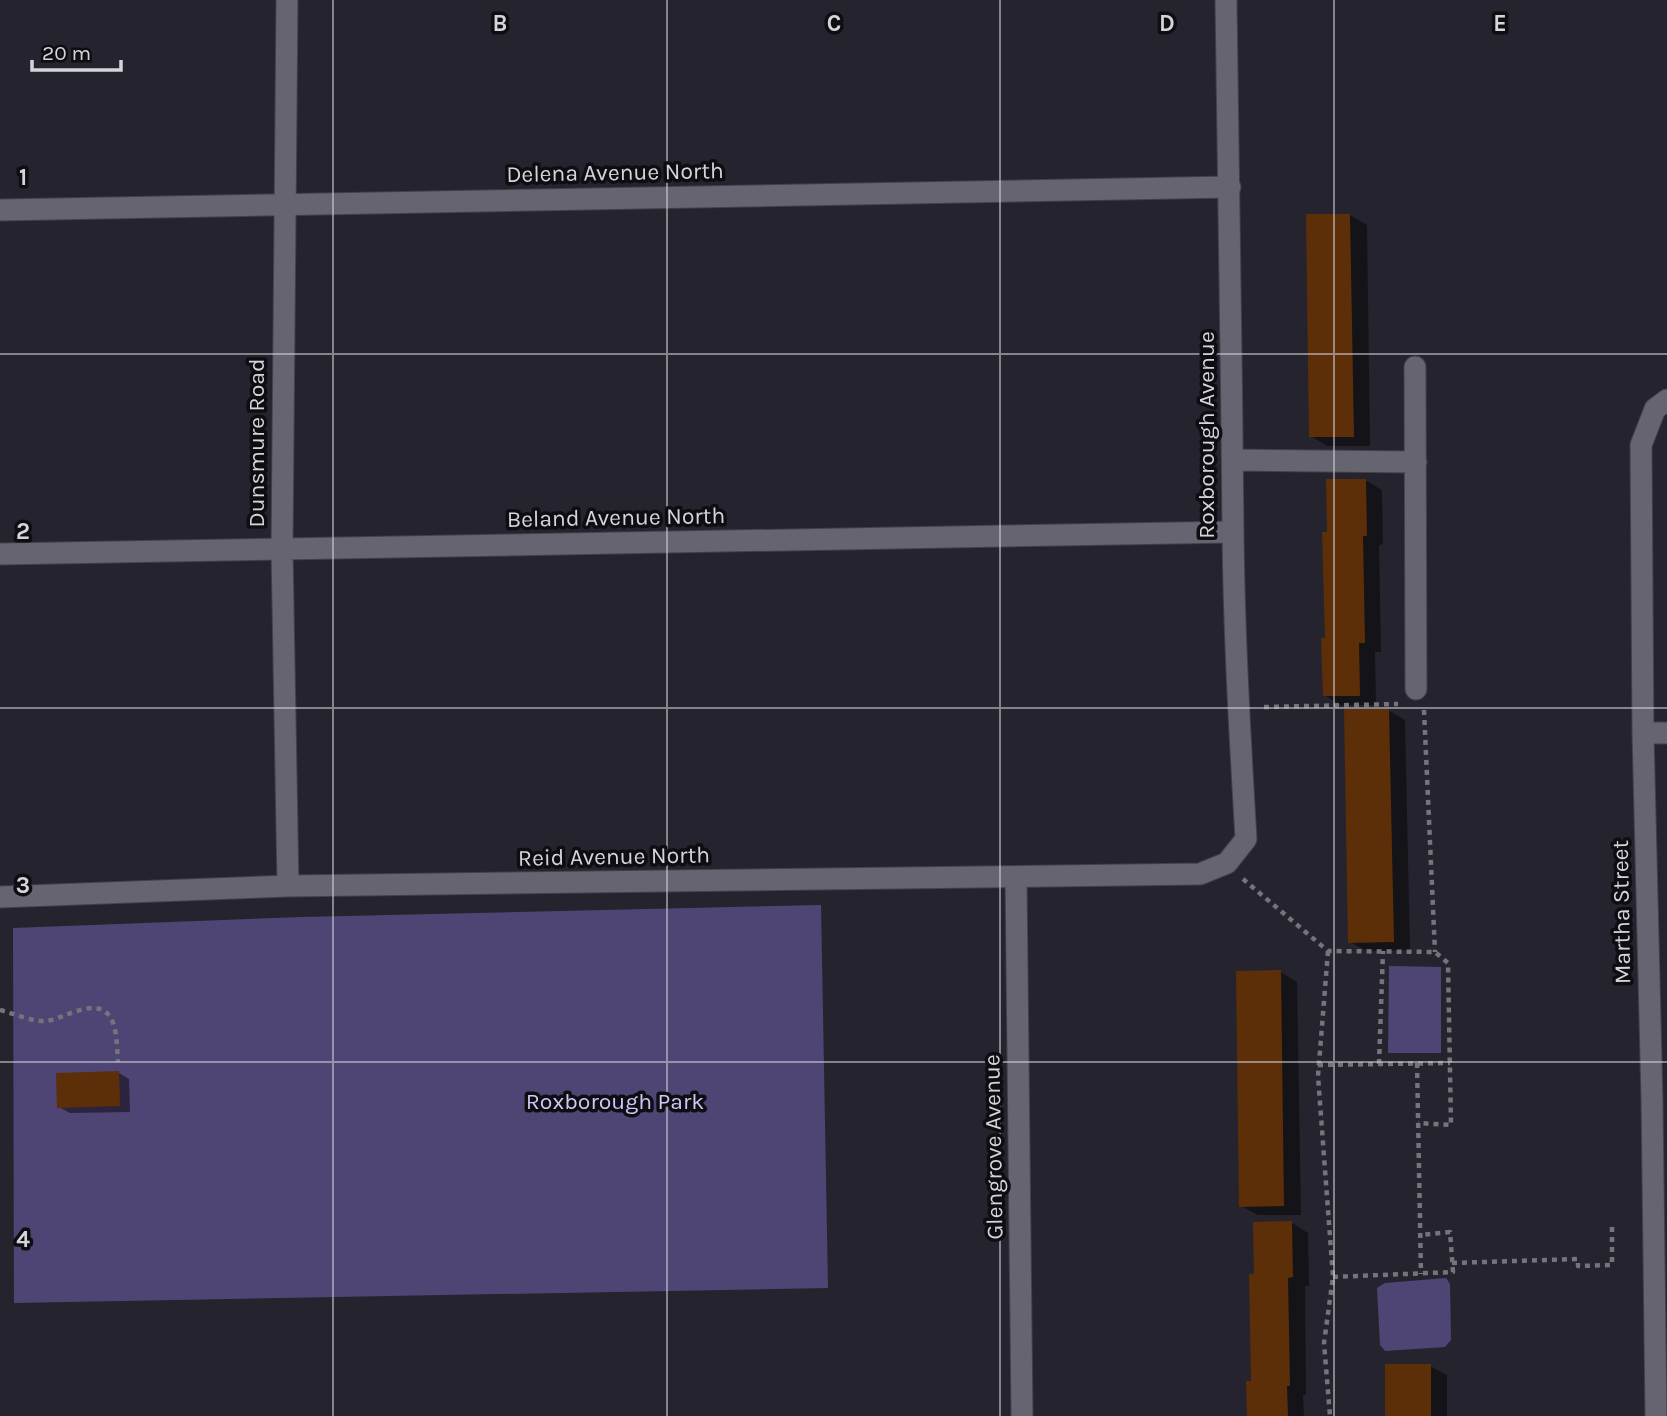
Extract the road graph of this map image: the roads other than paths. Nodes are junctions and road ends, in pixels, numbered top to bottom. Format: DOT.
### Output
graph roads {
  1 [pos="287,0"];
  2 [pos="1226,0"];
  3 [pos="1230,187"];
  4 [pos="284,204"];
  5 [pos="0,210"];
  6 [pos="1415,367"];
  7 [pos="1661,405"];
  8 [pos="1233,460"];
  9 [pos="1416,462"];
  10 [pos="1233,532"];
  11 [pos="282,549"];
  12 [pos="0,554"];
  13 [pos="1415,699"];
  14 [pos="1643,733"];
  15 [pos="1667,733"];
  16 [pos="1227,863"];
  17 [pos="1016,877"];
  18 [pos="288,886"];
  19 [pos="0,897"];
  20 [pos="1660,1100"];
  21 [pos="1661,1288"];
  22 [pos="1022,1416"];
  23 [pos="1656,1416"];
  1 -- 4 [label="street, Dunsmure Road"];
  2 -- 3 [label="street, Roxborough Avenue"];
  3 -- 4 [label="street, Delena Avenue North"];
  3 -- 8 [label="street, Roxborough Avenue"];
  4 -- 5 [label="street, Delena Avenue North"];
  4 -- 11 [label="street, Dunsmure Road"];
  6 -- 9 [label="street"];
  7 -- 14 [label="street, Martha Street"];
  8 -- 9 [label="street"];
  8 -- 10 [label="street, Roxborough Avenue"];
  9 -- 13 [label="street"];
  10 -- 11 [label="street, Beland Avenue North"];
  10 -- 16 [label="street, Roxborough Avenue"];
  11 -- 12 [label="street, Beland Avenue North"];
  11 -- 18 [label="street, Dunsmure Road"];
  14 -- 15 [label="street"];
  14 -- 20 [label="street, Martha Street"];
  16 -- 17 [label="street, Reid Avenue North"];
  17 -- 18 [label="street, Reid Avenue North"];
  17 -- 22 [label="street, Glengrove Avenue"];
  18 -- 19 [label="street, Reid Avenue North"];
  20 -- 21 [label="street, Martha Street"];
  21 -- 23 [label="street, Martha Street"];
}
